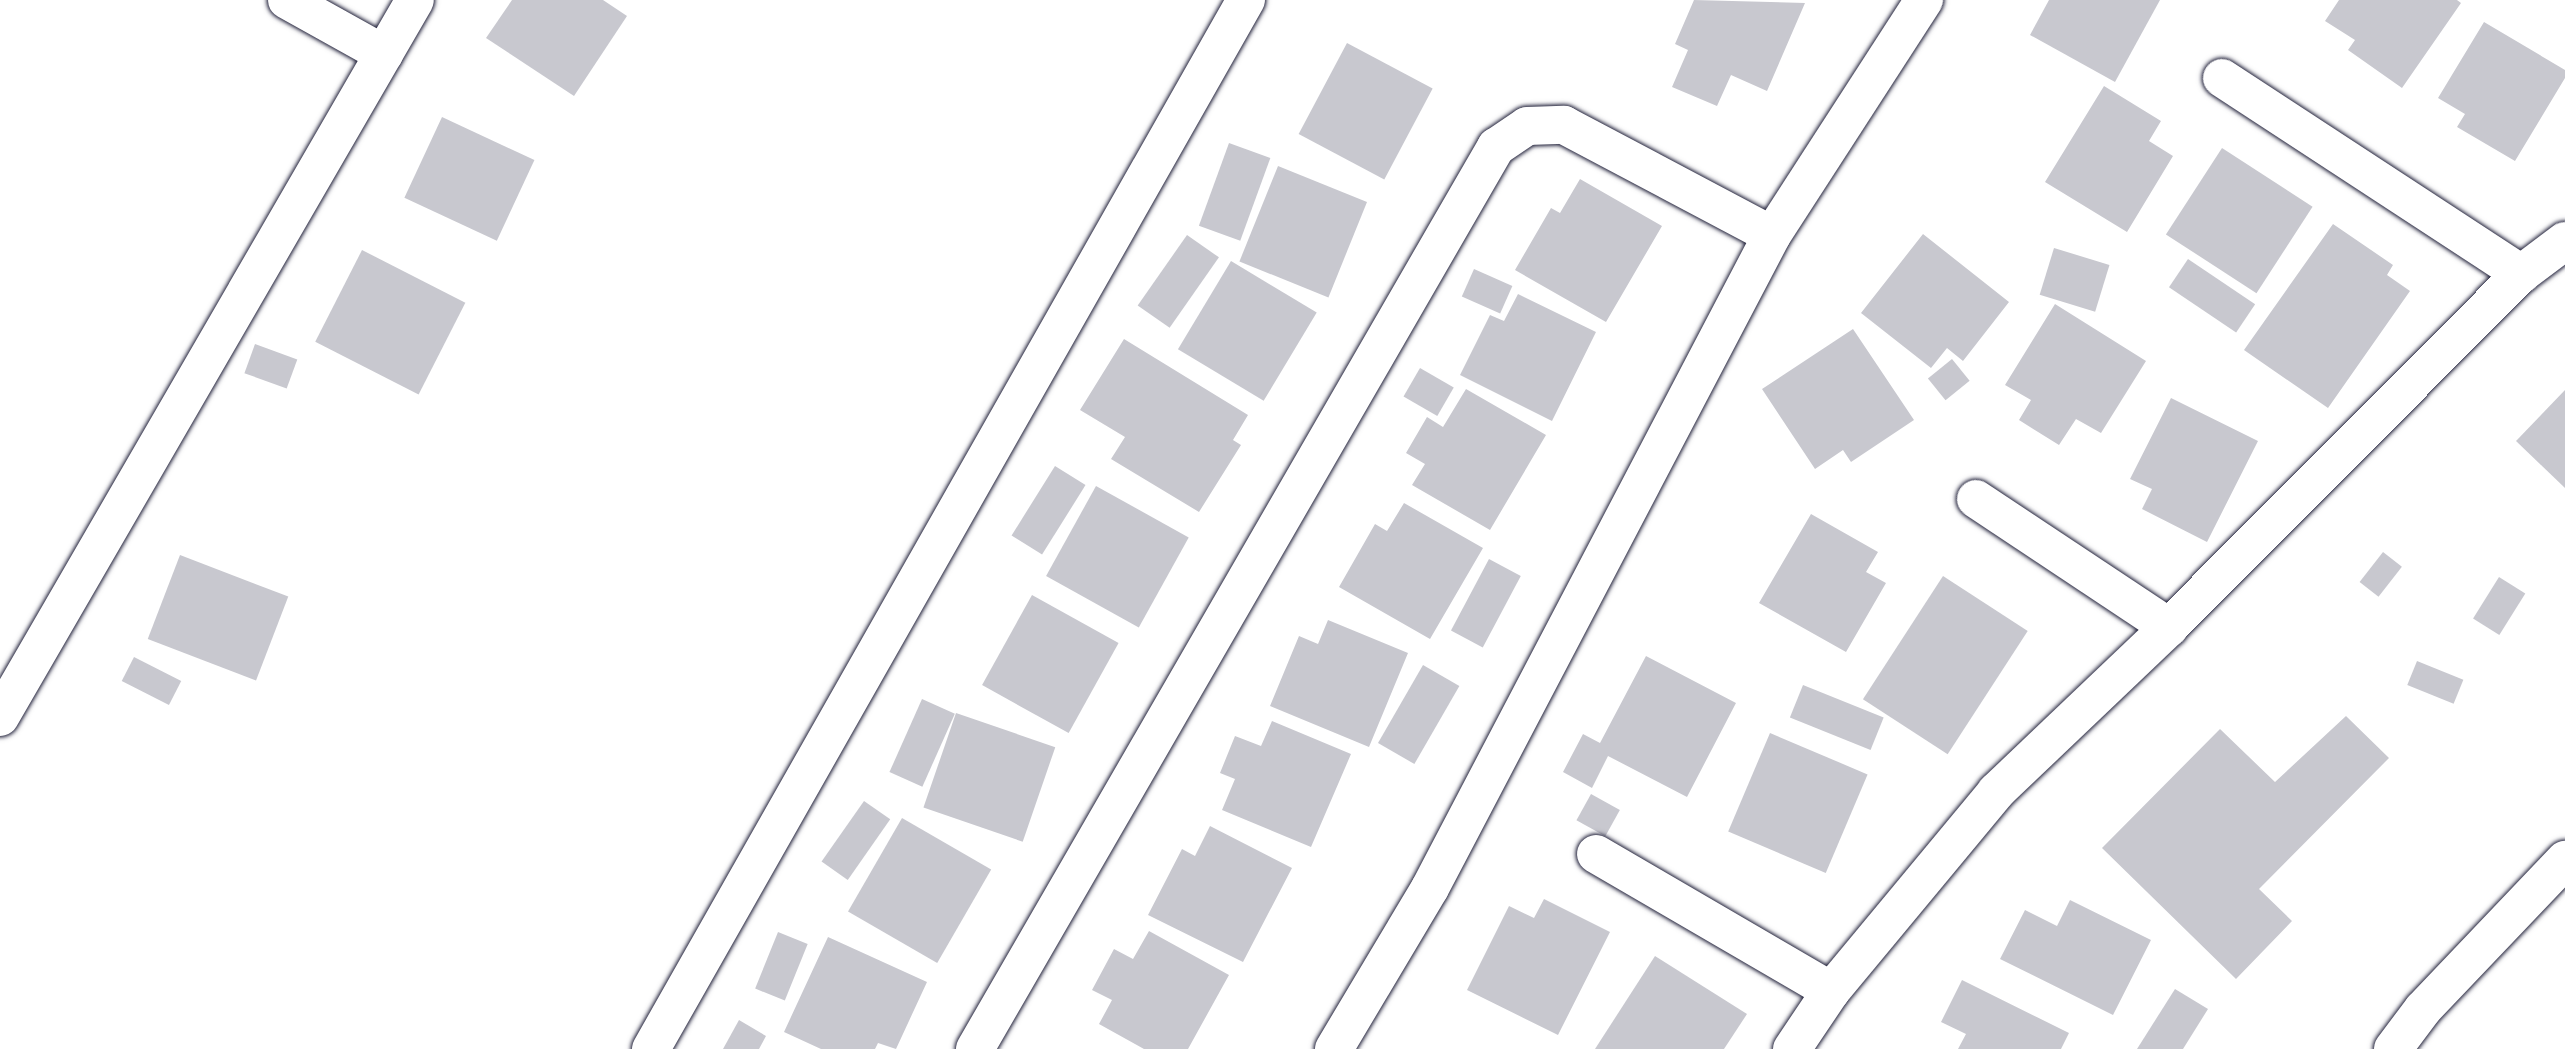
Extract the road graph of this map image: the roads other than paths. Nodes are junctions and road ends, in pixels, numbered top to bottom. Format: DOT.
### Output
graph roads {
  1 [pos="288,0"];
  2 [pos="415,0"];
  3 [pos="1246,0"];
  4 [pos="1924,0"];
  5 [pos="384,54"];
  6 [pos="2222,78"];
  7 [pos="1772,235"];
  8 [pos="2565,240"];
  9 [pos="2521,274"];
  10 [pos="1976,499"];
  11 [pos="2169,626"];
  12 [pos="0,717"];
  13 [pos="1596,854"];
  14 [pos="2565,860"];
  15 [pos="1831,991"];
  16 [pos="651,1049"];
  17 [pos="975,1049"];
  18 [pos="1334,1049"];
  19 [pos="1792,1049"];
  20 [pos="2393,1049"];
  1 -- 5 [label="street"];
  2 -- 5 [label="street"];
  3 -- 16 [label="street"];
  4 -- 7 [label="street"];
  5 -- 12 [label="street"];
  6 -- 9 [label="street"];
  7 -- 17 [label="street"];
  7 -- 18 [label="street"];
  8 -- 9 [label="street"];
  9 -- 11 [label="street"];
  10 -- 11 [label="street"];
  11 -- 15 [label="street"];
  13 -- 15 [label="street"];
  14 -- 20 [label="street"];
  15 -- 19 [label="street"];
}
